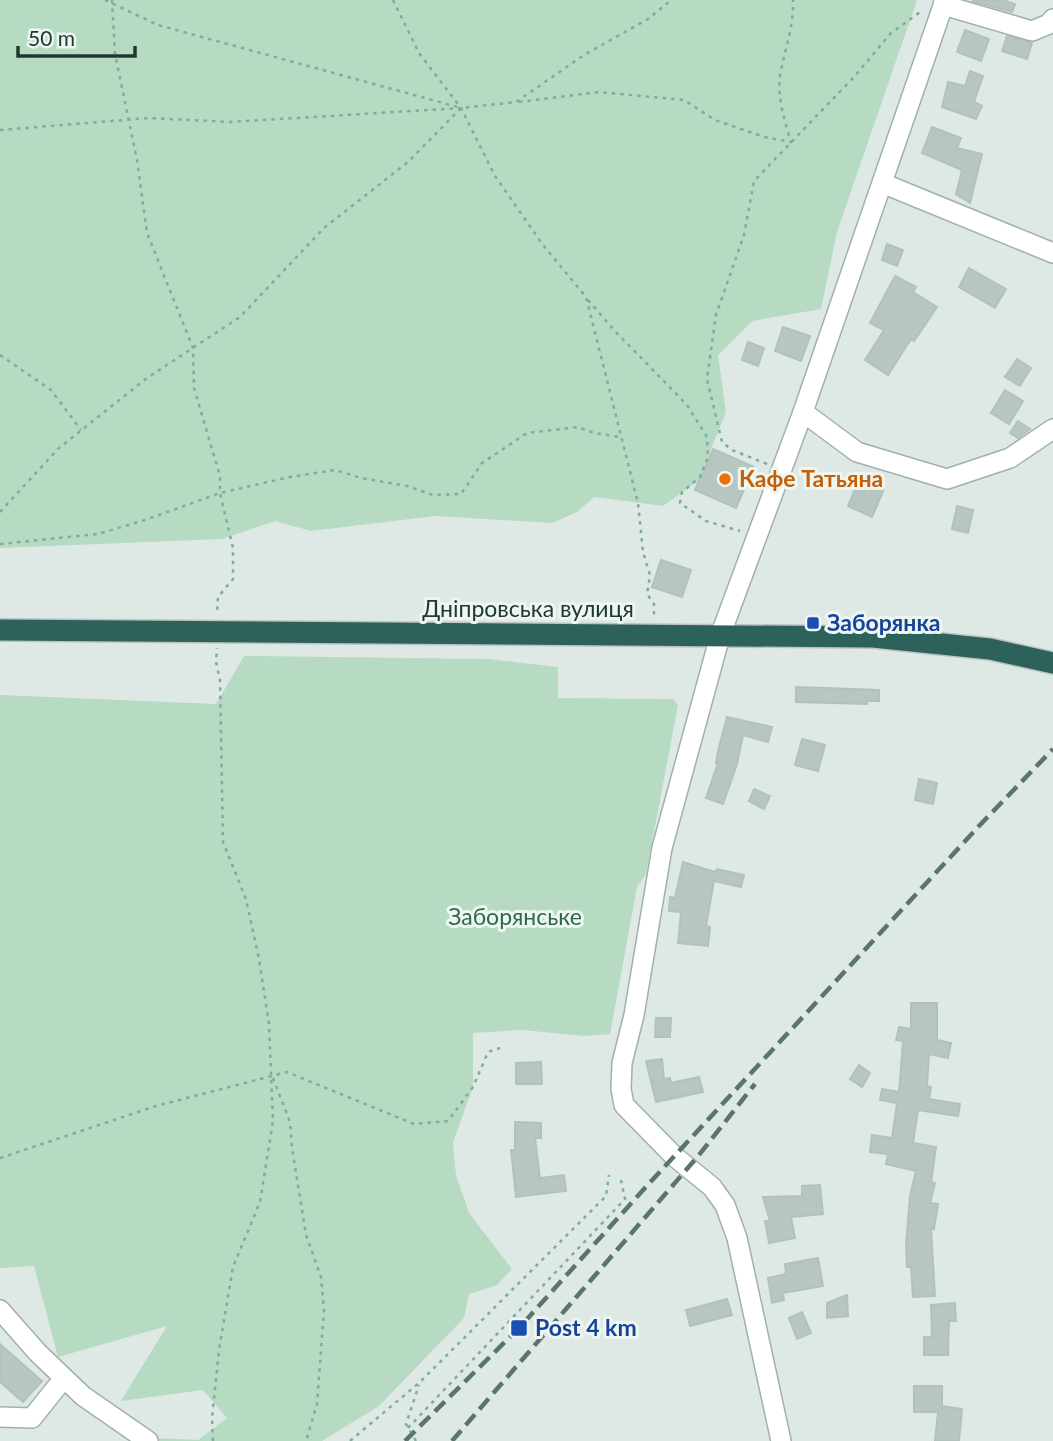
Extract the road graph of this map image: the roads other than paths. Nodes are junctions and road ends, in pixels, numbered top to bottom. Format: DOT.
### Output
graph roads {
  1 [pos="944,2"];
  2 [pos="1053,19"];
  3 [pos="882,183"];
  4 [pos="1053,253"];
  5 [pos="803,412"];
  6 [pos="1053,429"];
  7 [pos="0,630"];
  8 [pos="720,636"];
  9 [pos="1053,663"];
  10 [pos="0,1310"];
  11 [pos="64,1378"];
  12 [pos="1,1415"];
  13 [pos="149,1441"];
  14 [pos="782,1441"];
  1 -- 2 [label="street"];
  1 -- 3 [label="street"];
  3 -- 4 [label="street"];
  3 -- 5 [label="street"];
  5 -- 6 [label="street"];
  5 -- 8 [label="street"];
  7 -- 8 [label="highway, Дніпровська вулиця"];
  8 -- 9 [label="highway, Дніпровська вулиця"];
  8 -- 14 [label="street"];
  10 -- 11 [label="street"];
  11 -- 12 [label="street"];
  11 -- 13 [label="street"];
}
